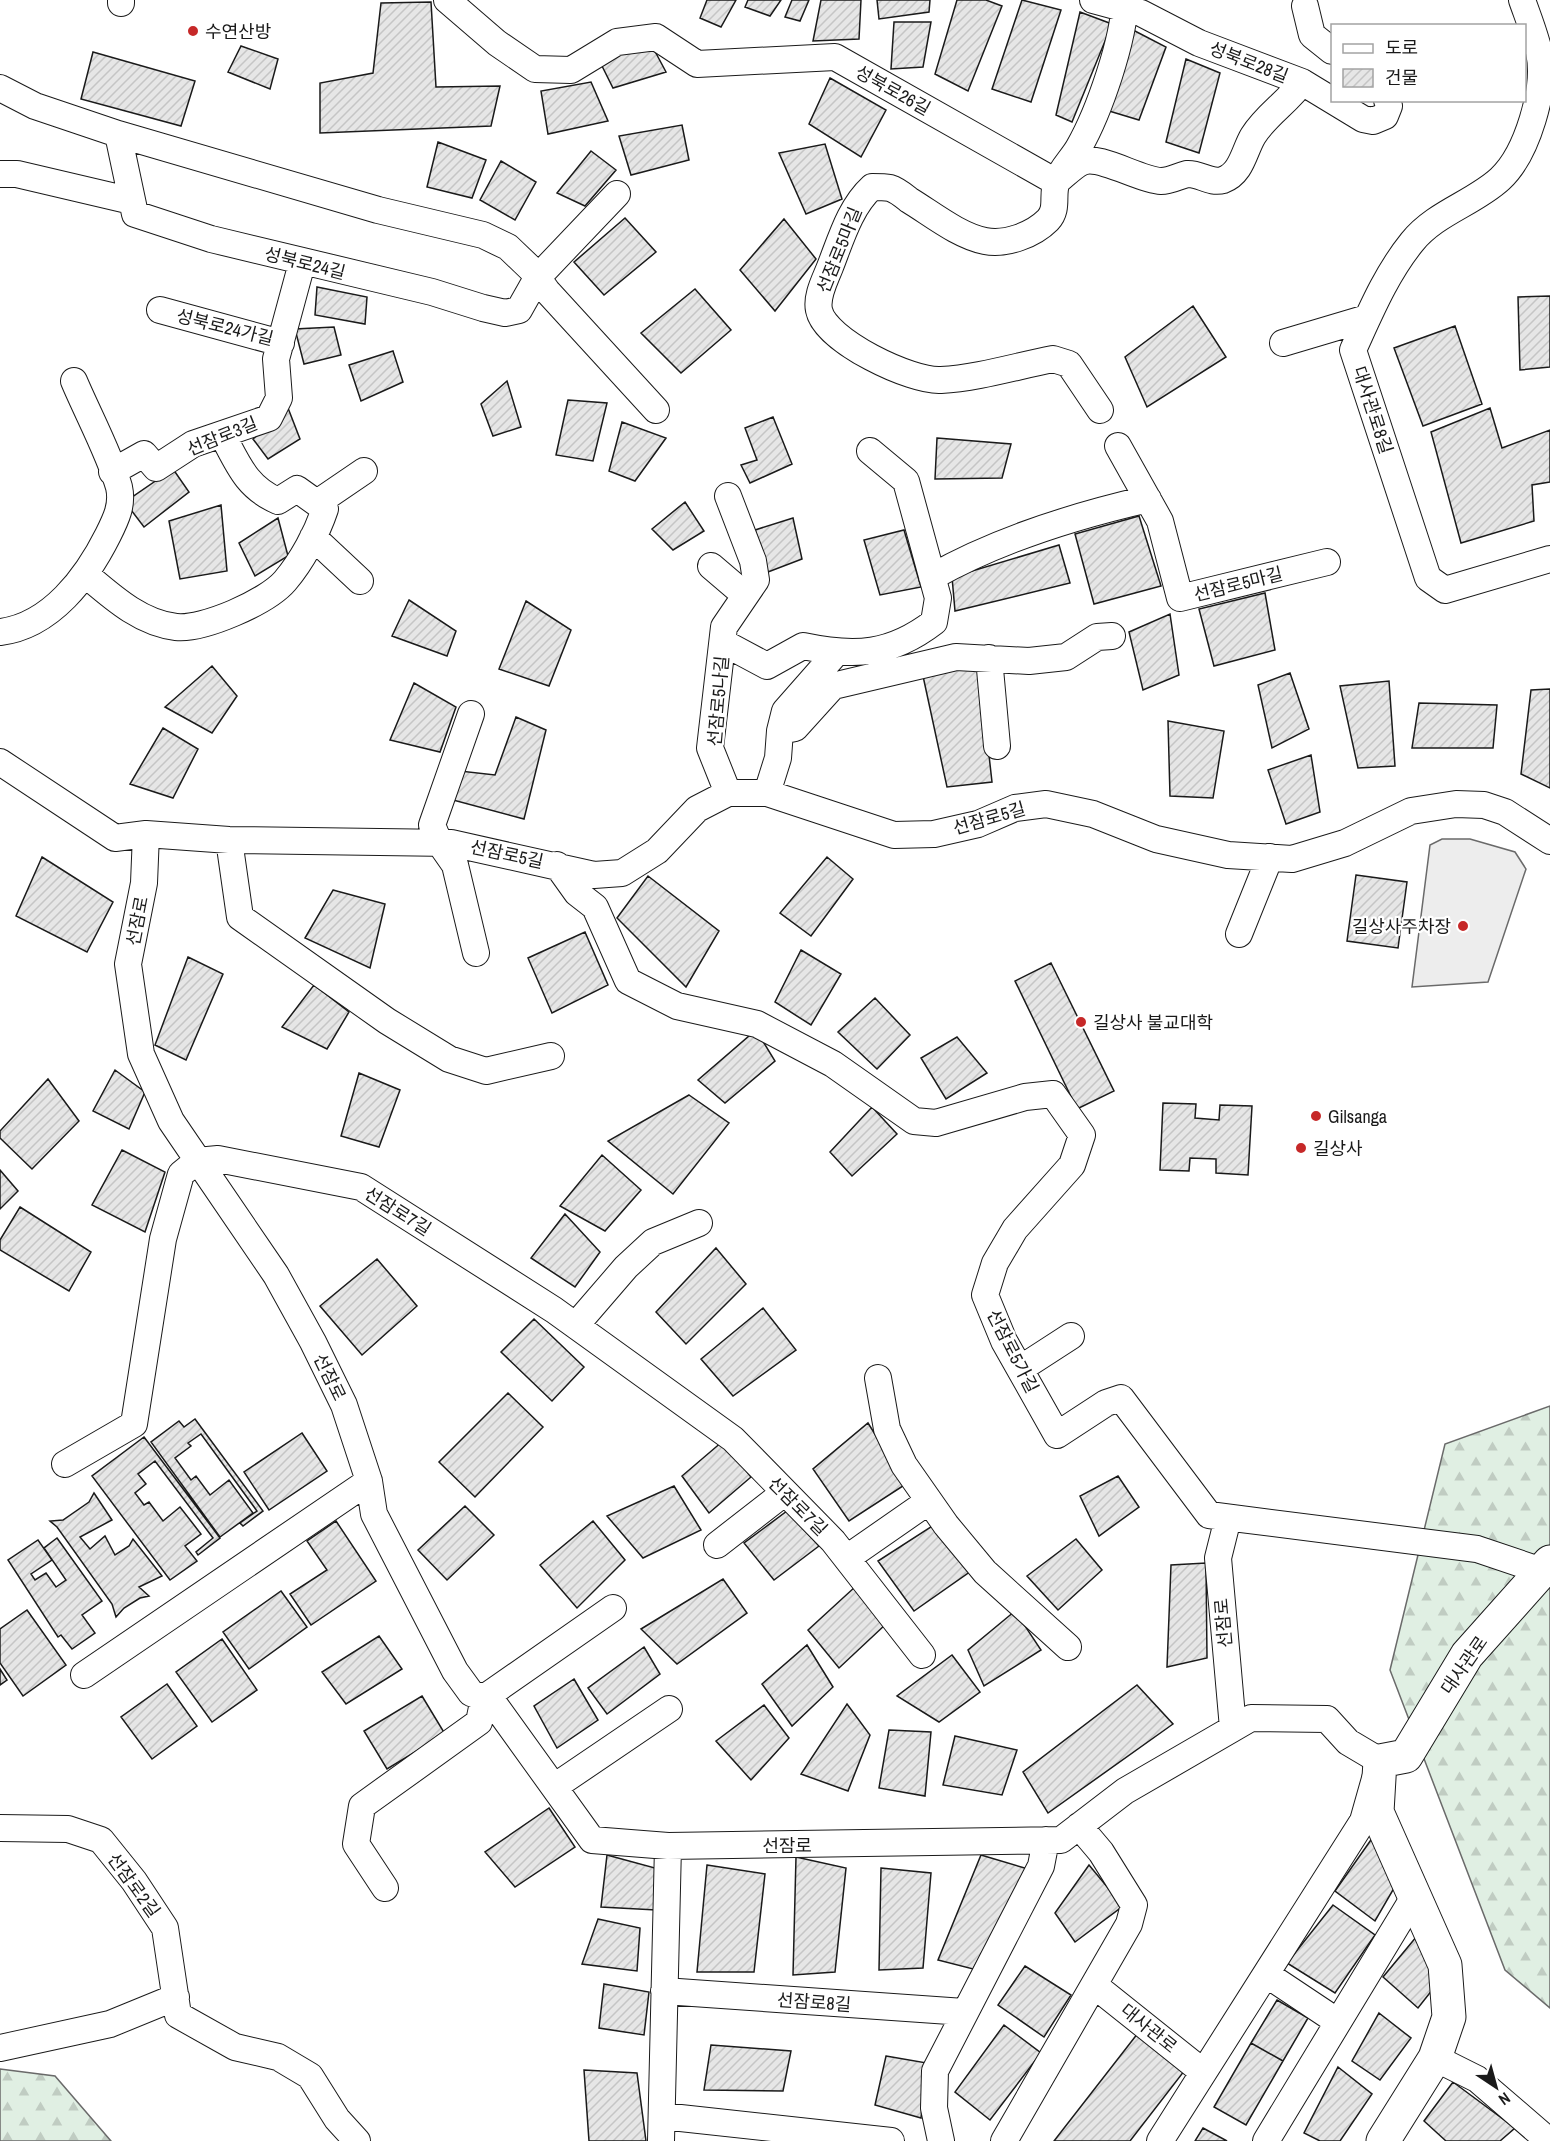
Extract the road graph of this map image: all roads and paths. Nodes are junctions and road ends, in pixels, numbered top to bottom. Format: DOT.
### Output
graph roads {
  1 [pos="447,0"];
  2 [pos="1093,0"];
  3 [pos="1522,0"];
  4 [pos="1125,4"];
  5 [pos="1305,6"];
  6 [pos="1331,50"];
  7 [pos="1302,82"];
  8 [pos="0,88"];
  9 [pos="1331,100"];
  10 [pos="1335,102"];
  11 [pos="1388,102"];
  12 [pos="118,134"];
  13 [pos="0,174"];
  14 [pos="1056,182"];
  15 [pos="617,194"];
  16 [pos="132,201"];
  17 [pos="302,263"];
  18 [pos="537,278"];
  19 [pos="160,310"];
  20 [pos="1367,318"];
  21 [pos="281,343"];
  22 [pos="1283,343"];
  23 [pos="74,381"];
  24 [pos="656,410"];
  25 [pos="1100,410"];
  26 [pos="222,434"];
  27 [pos="1118,446"];
  28 [pos="870,451"];
  29 [pos="364,471"];
  30 [pos="112,472"];
  31 [pos="728,496"];
  32 [pos="1148,499"];
  33 [pos="316,503"];
  34 [pos="313,537"];
  35 [pos="1550,559"];
  36 [pos="1327,562"];
  37 [pos="711,566"];
  38 [pos="85,574"];
  39 [pos="932,577"];
  40 [pos="360,581"];
  41 [pos="745,595"];
  42 [pos="0,632"];
  43 [pos="1112,636"];
  44 [pos="724,643"];
  45 [pos="836,653"];
  46 [pos="989,658"];
  47 [pos="471,714"];
  48 [pos="780,731"];
  49 [pos="998,746"];
  50 [pos="0,762"];
  51 [pos="728,793"];
  52 [pos="767,793"];
  53 [pos="146,834"];
  54 [pos="229,840"];
  55 [pos="1550,841"];
  56 [pos="439,842"];
  57 [pos="1270,857"];
  58 [pos="557,865"];
  59 [pos="1239,934"];
  60 [pos="476,953"];
  61 [pos="551,1056"];
  62 [pos="197,1161"];
  63 [pos="699,1223"];
  64 [pos="576,1325"];
  65 [pos="1071,1336"];
  66 [pos="1020,1369"];
  67 [pos="878,1378"];
  68 [pos="65,1464"];
  69 [pos="369,1480"];
  70 [pos="784,1492"];
  71 [pos="929,1501"];
  72 [pos="1227,1518"];
  73 [pos="717,1545"];
  74 [pos="847,1558"];
  75 [pos="1546,1566"];
  76 [pos="613,1608"];
  77 [pos="1068,1647"];
  78 [pos="922,1655"];
  79 [pos="84,1675"];
  80 [pos="484,1698"];
  81 [pos="669,1709"];
  82 [pos="1233,1728"];
  83 [pos="1380,1761"];
  84 [pos="554,1787"];
  85 [pos="1079,1826"];
  86 [pos="0,1828"];
  87 [pos="1046,1840"];
  88 [pos="668,1846"];
  89 [pos="384,1888"];
  90 [pos="1414,1897"];
  91 [pos="1266,1974"];
  92 [pos="1094,1985"];
  93 [pos="664,1991"];
  94 [pos="176,1997"];
  95 [pos="964,2012"];
  96 [pos="1338,2022"];
  97 [pos="0,2048"];
  98 [pos="1435,2058"];
  99 [pos="1203,2072"];
  100 [pos="661,2129"];
  101 [pos="357,2141"];
  102 [pos="891,2141"];
  103 [pos="941,2141"];
  104 [pos="1004,2141"];
  105 [pos="1160,2141"];
  106 [pos="1266,2141"];
  107 [pos="1383,2141"];
  108 [pos="1549,2141"];
  1 -- 14 [label="street, 성북로26길"];
  2 -- 4 [label="street, 성북로28길"];
  3 -- 20 [label="street, 대사관로8길"];
  4 -- 7 [label="street, 성북로28길"];
  4 -- 14 [label="street, 선잠로5마길"];
  5 -- 6 [label="street"];
  7 -- 9 [label="street, 성북로28길"];
  7 -- 14 [label="street"];
  8 -- 12 [label="street"];
  10 -- 11 [label="street, 성북로28길"];
  12 -- 16 [label="street"];
  12 -- 18 [label="street"];
  13 -- 16 [label="street"];
  14 -- 25 [label="street, 선잠로5마길"];
  15 -- 18 [label="street, 성북로24길"];
  16 -- 17 [label="street, 성북로24길"];
  17 -- 18 [label="street, 성북로24길"];
  17 -- 21 [label="street, 성북로24가길"];
  18 -- 24 [label="street"];
  19 -- 21 [label="street, 성북로24가길"];
  20 -- 22 [label="street"];
  20 -- 35 [label="street, 대사관로8길"];
  21 -- 26 [label="street, 선잠로3길"];
  23 -- 30 [label="street"];
  26 -- 30 [label="street, 선잠로3길"];
  26 -- 33 [label="street"];
  27 -- 32 [label="street, 선잠로5마길"];
  28 -- 39 [label="street"];
  29 -- 33 [label="street"];
  30 -- 38 [label="street"];
  31 -- 41 [label="street, 선잠로5나길"];
  32 -- 36 [label="street, 선잠로5마길"];
  32 -- 39 [label="street"];
  33 -- 34 [label="street"];
  34 -- 38 [label="street"];
  34 -- 40 [label="street"];
  37 -- 41 [label="street"];
  38 -- 42 [label="street"];
  39 -- 45 [label="street"];
  41 -- 44 [label="street, 선잠로5나길"];
  43 -- 46 [label="street"];
  44 -- 45 [label="street, 선잠로5나길"];
  44 -- 51 [label="street, 선잠로5나길"];
  45 -- 48 [label="street"];
  46 -- 48 [label="street"];
  46 -- 49 [label="street"];
  47 -- 56 [label="street, 선잠로5길"];
  48 -- 52 [label="street"];
  50 -- 53 [label="street"];
  51 -- 52 [label="street, 선잠로5길"];
  51 -- 58 [label="street, 선잠로5길"];
  52 -- 57 [label="street, 선잠로5길"];
  53 -- 54 [label="street, 선잠로5길"];
  53 -- 62 [label="street, 선잠로"];
  54 -- 56 [label="street, 선잠로5길"];
  54 -- 61 [label="street"];
  55 -- 57 [label="street, 선잠로5길"];
  56 -- 58 [label="street, 선잠로5길"];
  56 -- 60 [label="street, 선잠로5길"];
  57 -- 59 [label="street"];
  58 -- 66 [label="street, 선잠로5가길"];
  62 -- 64 [label="street, 선잠로7길"];
  62 -- 68 [label="street"];
  62 -- 69 [label="street, 선잠로"];
  63 -- 64 [label="street"];
  64 -- 70 [label="street, 선잠로7길"];
  65 -- 66 [label="street"];
  66 -- 72 [label="street, 선잠로5가길"];
  67 -- 71 [label="street"];
  69 -- 79 [label="street"];
  69 -- 80 [label="street, 선잠로"];
  70 -- 73 [label="street"];
  70 -- 74 [label="street, 선잠로7길"];
  71 -- 74 [label="street"];
  71 -- 77 [label="street"];
  72 -- 75 [label="street, 선잠로5가길"];
  72 -- 82 [label="street, 선잠로"];
  74 -- 78 [label="street, 선잠로7길"];
  75 -- 83 [label="main road, 대사관로"];
  76 -- 80 [label="street"];
  80 -- 84 [label="street, 선잠로"];
  80 -- 89 [label="street"];
  81 -- 84 [label="street"];
  82 -- 83 [label="street, 선잠로"];
  82 -- 85 [label="street, 선잠로"];
  83 -- 90 [label="main road"];
  83 -- 91 [label="street"];
  84 -- 88 [label="street, 선잠로"];
  85 -- 87 [label="street, 선잠로"];
  85 -- 92 [label="street"];
  86 -- 94 [label="street, 선잠로2길"];
  87 -- 88 [label="street, 선잠로"];
  87 -- 95 [label="street"];
  88 -- 93 [label="street"];
  90 -- 96 [label="street"];
  90 -- 98 [label="main road"];
  91 -- 96 [label="street"];
  91 -- 99 [label="street"];
  92 -- 99 [label="street, 대사관로"];
  92 -- 104 [label="street"];
  93 -- 95 [label="street, 선잠로8길"];
  93 -- 100 [label="street"];
  94 -- 97 [label="street"];
  94 -- 101 [label="street, 선잠로2길"];
  95 -- 103 [label="street"];
  96 -- 106 [label="street"];
  98 -- 107 [label="main road"];
  98 -- 108 [label="street"];
  99 -- 105 [label="street"];
  100 -- 102 [label="street"];
}
